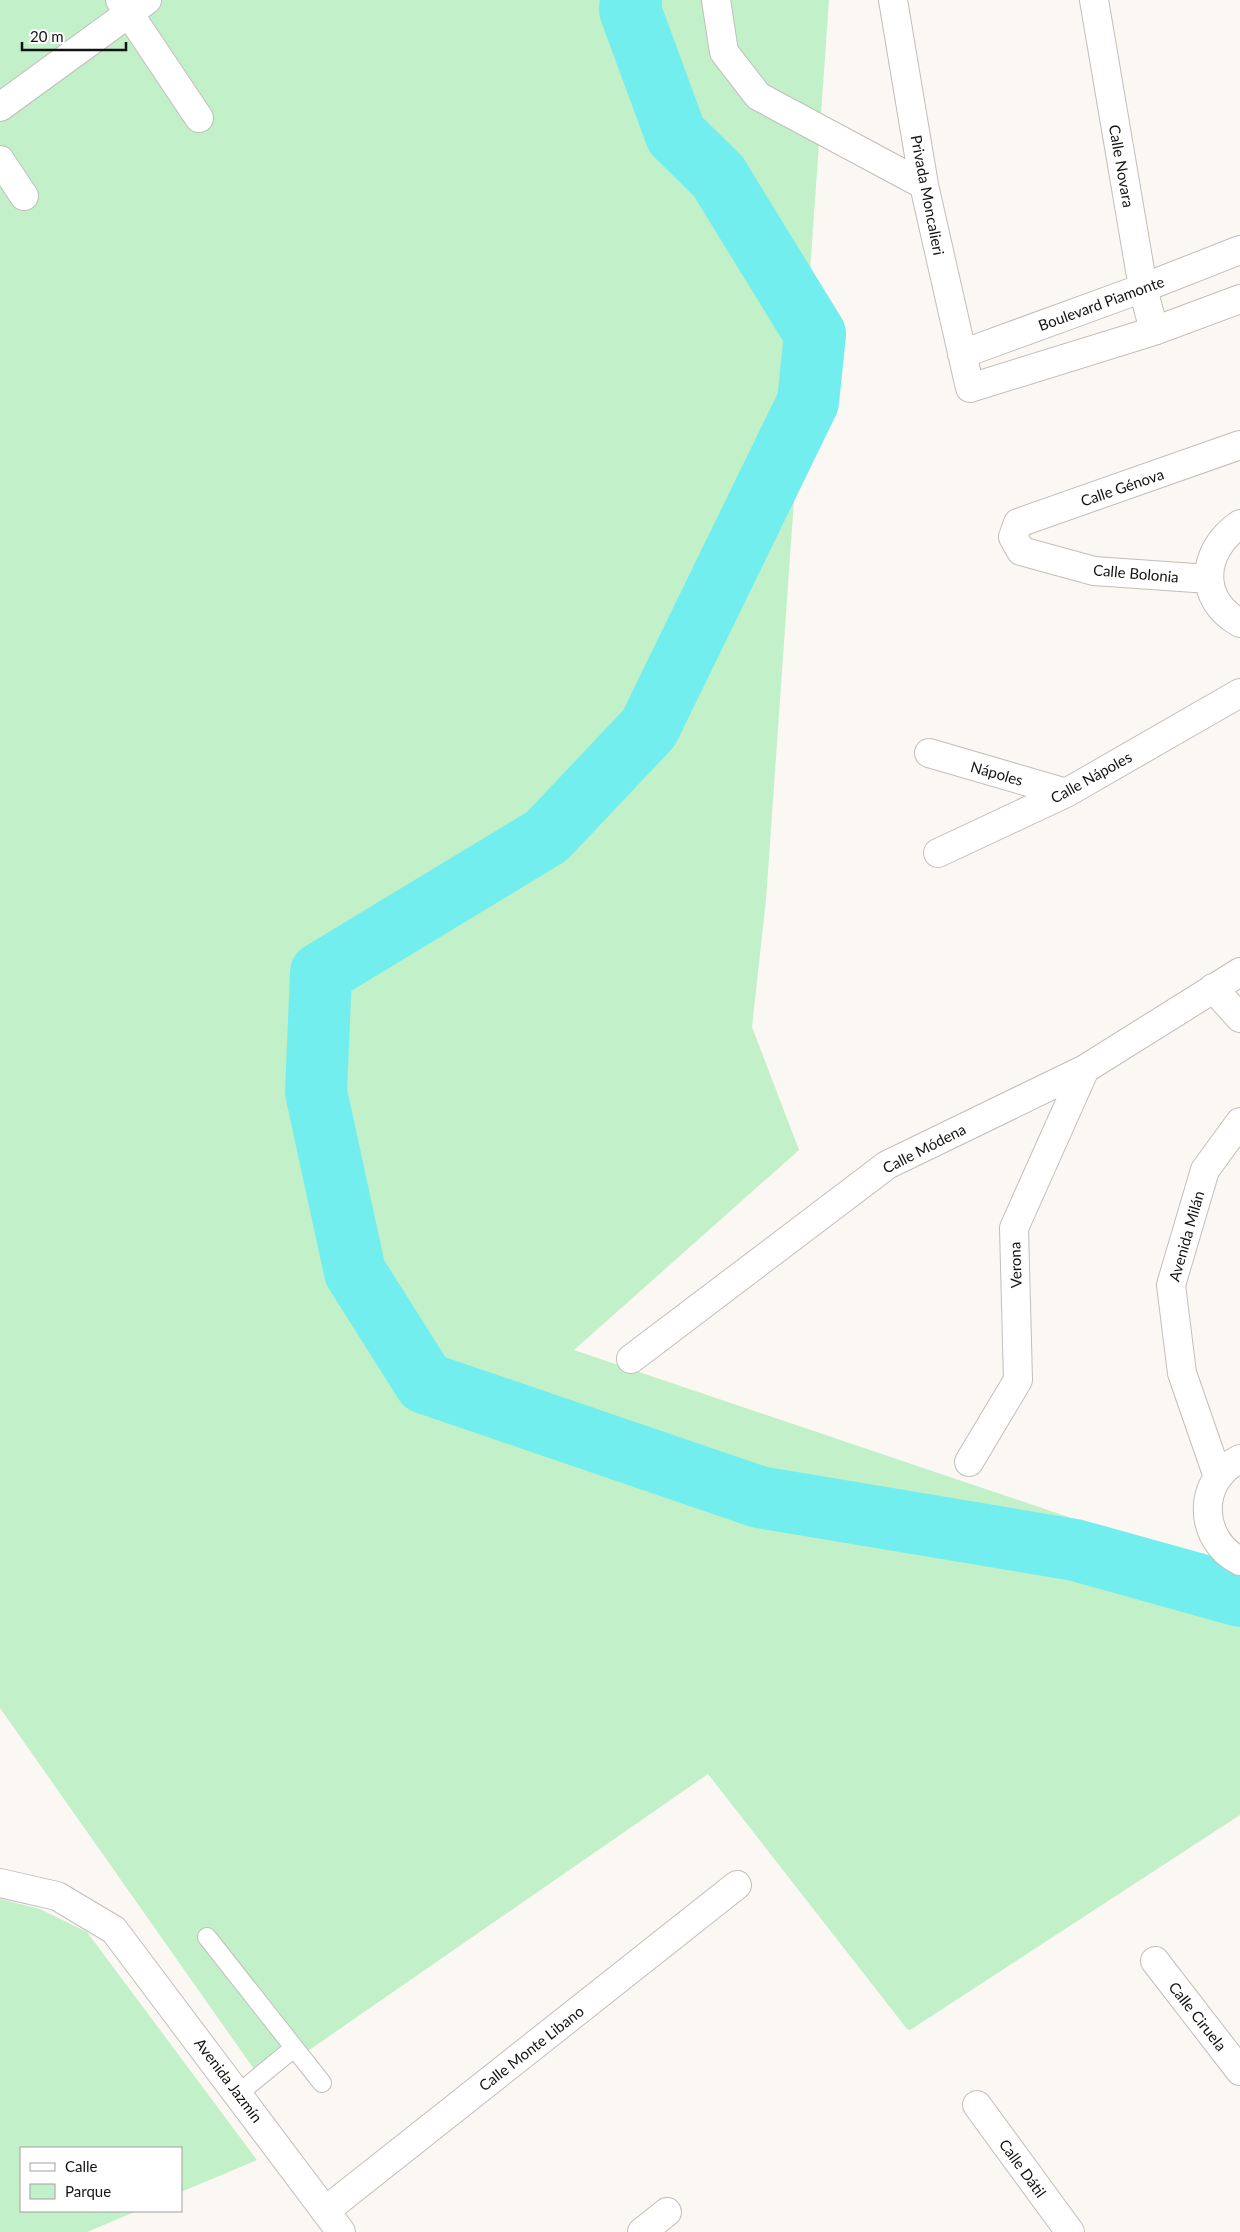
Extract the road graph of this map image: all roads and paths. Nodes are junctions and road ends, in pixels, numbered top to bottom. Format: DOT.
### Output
graph roads {
  1 [pos="716,0"];
  2 [pos="893,0"];
  3 [pos="1094,0"];
  4 [pos="132,4"];
  5 [pos="0,107"];
  6 [pos="199,118"];
  7 [pos="0,160"];
  8 [pos="924,185"];
  9 [pos="24,196"];
  10 [pos="1240,250"];
  11 [pos="1142,288"];
  12 [pos="1240,299"];
  13 [pos="1154,331"];
  14 [pos="962,354"];
  15 [pos="1240,445"];
  16 [pos="1240,524"];
  17 [pos="1013,537"];
  18 [pos="1208,579"];
  19 [pos="1240,623"];
  20 [pos="1240,693"];
  21 [pos="929,752"];
  22 [pos="1066,793"];
  23 [pos="938,854"];
  24 [pos="1240,972"];
  25 [pos="1213,988"];
  26 [pos="1240,1018"];
  27 [pos="1085,1069"];
  28 [pos="1240,1122"];
  29 [pos="631,1358"];
  30 [pos="1240,1459"];
  31 [pos="969,1462"];
  32 [pos="1218,1476"];
  33 [pos="1240,1562"];
  34 [pos="0,1883"];
  35 [pos="737,1885"];
  36 [pos="207,1937"];
  37 [pos="1155,1961"];
  38 [pos="294,2048"];
  39 [pos="1240,2071"];
  40 [pos="322,2083"];
  41 [pos="238,2093"];
  42 [pos="977,2105"];
  43 [pos="667,2212"];
  44 [pos="333,2222"];
  45 [pos="642,2232"];
  46 [pos="1070,2232"];
  1 -- 8 [label="street"];
  2 -- 8 [label="street, Privada Moncalieri"];
  3 -- 11 [label="street, Calle Novara"];
  4 -- 5 [label="street"];
  4 -- 6 [label="street"];
  7 -- 9 [label="street"];
  8 -- 14 [label="street, Privada Moncalieri"];
  10 -- 11 [label="street, Boulevard Piamonte"];
  11 -- 13 [label="street, Calle Novara"];
  11 -- 14 [label="street, Boulevard Piamonte"];
  12 -- 13 [label="street"];
  13 -- 14 [label="street, Privada Moncalieri"];
  15 -- 17 [label="street, Calle Génova"];
  16 -- 18 [label="street"];
  17 -- 18 [label="street, Calle Bolonia"];
  18 -- 19 [label="street"];
  20 -- 22 [label="street, Calle Nápoles"];
  21 -- 22 [label="street, Nápoles"];
  22 -- 23 [label="street, Calle Nápoles"];
  24 -- 25 [label="street, Calle Módena"];
  25 -- 26 [label="street"];
  25 -- 27 [label="street, Calle Módena"];
  27 -- 29 [label="street, Calle Módena"];
  27 -- 31 [label="street, Verona"];
  28 -- 32 [label="street, Avenida Milán"];
  30 -- 32 [label="street"];
  32 -- 33 [label="street"];
  34 -- 41 [label="street, Avenida Jazmín"];
  35 -- 44 [label="street, Calle Monte Libano"];
  36 -- 38 [label="lane"];
  37 -- 39 [label="street, Calle Ciruela"];
  38 -- 40 [label="lane"];
  38 -- 41 [label="lane"];
  41 -- 44 [label="street, Avenida Jazmín"];
  42 -- 46 [label="street, Calle Dátil"];
  43 -- 45 [label="street"];
}
